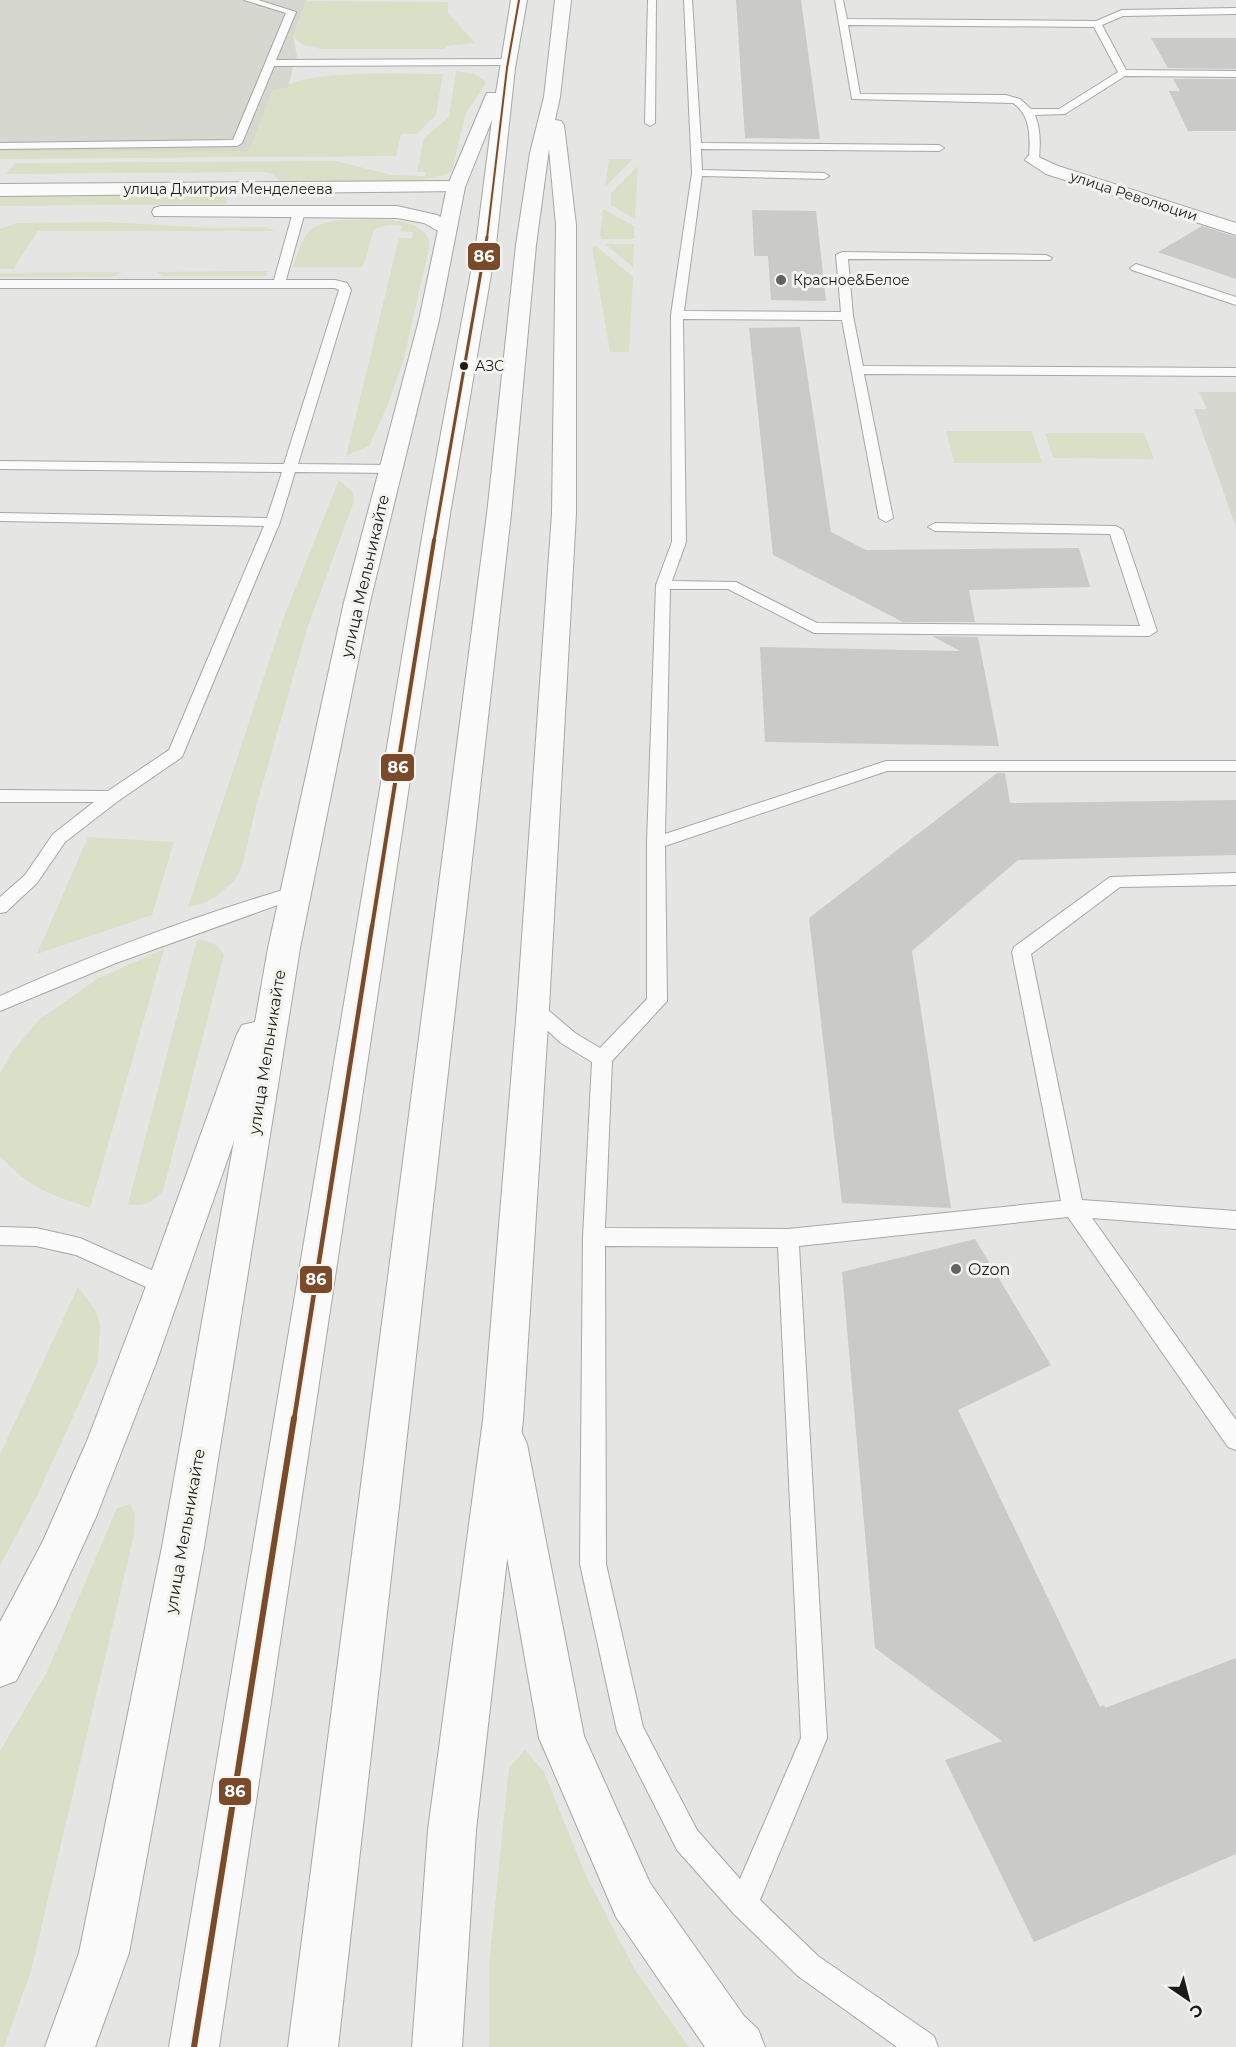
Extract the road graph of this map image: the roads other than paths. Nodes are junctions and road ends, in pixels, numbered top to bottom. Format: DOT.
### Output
graph roads {
  1 [pos="248,0"];
  2 [pos="519,0"];
  3 [pos="563,0"];
  4 [pos="652,0"];
  5 [pos="688,0"];
  6 [pos="839,0"];
  7 [pos="1236,11"];
  8 [pos="843,22"];
  9 [pos="1097,24"];
  10 [pos="270,63"];
  11 [pos="508,65"];
  12 [pos="1123,73"];
  13 [pos="1236,74"];
  14 [pos="552,97"];
  15 [pos="1029,112"];
  16 [pos="1061,112"];
  17 [pos="650,123"];
  18 [pos="1034,130"];
  19 [pos="0,146"];
  20 [pos="696,146"];
  21 [pos="939,148"];
  22 [pos="1034,160"];
  23 [pos="697,173"];
  24 [pos="824,176"];
  25 [pos="456,188"];
  26 [pos="0,190"];
  27 [pos="142,212"];
  28 [pos="298,212"];
  29 [pos="447,228"];
  30 [pos="1236,229"];
  31 [pos="1046,258"];
  32 [pos="1137,268"];
  33 [pos="0,284"];
  34 [pos="279,284"];
  35 [pos="1236,301"];
  36 [pos="677,315"];
  37 [pos="847,316"];
  38 [pos="857,370"];
  39 [pos="1236,372"];
  40 [pos="0,465"];
  41 [pos="291,468"];
  42 [pos="391,469"];
  43 [pos="0,517"];
  44 [pos="886,518"];
  45 [pos="273,522"];
  46 [pos="935,527"];
  47 [pos="663,585"];
  48 [pos="1236,766"];
  49 [pos="0,796"];
  50 [pos="112,797"];
  51 [pos="656,843"];
  52 [pos="1236,879"];
  53 [pos="297,892"];
  54 [pos="0,907"];
  55 [pos="284,948"];
  56 [pos="0,1004"];
  57 [pos="533,1008"];
  58 [pos="603,1059"];
  59 [pos="1073,1208"];
  60 [pos="1236,1220"];
  61 [pos="0,1236"];
  62 [pos="594,1237"];
  63 [pos="788,1238"];
  64 [pos="166,1287"];
  65 [pos="503,1420"];
  66 [pos="1236,1439"];
  67 [pos="0,1665"];
  68 [pos="744,1904"];
  69 [pos="70,2047"];
  70 [pos="194,2047"];
  71 [pos="313,2047"];
  72 [pos="437,2047"];
  73 [pos="740,2047"];
  74 [pos="923,2047"];
  1 -- 10 [label="lane"];
  2 -- 11 [label="main road, улица Мельникайте"];
  3 -- 14 [label="main road"];
  4 -- 17 [label="lane"];
  5 -- 20 [label="lane"];
  6 -- 8 [label="lane"];
  7 -- 9 [label="lane"];
  8 -- 9 [label="lane"];
  8 -- 15 [label="lane"];
  9 -- 12 [label="lane"];
  10 -- 11 [label="lane"];
  10 -- 19 [label="lane"];
  11 -- 25 [label="main road, улица Мельникайте"];
  11 -- 70 [label="main road, улица Мельникайте"];
  12 -- 13 [label="lane"];
  12 -- 16 [label="lane"];
  14 -- 57 [label="main road"];
  14 -- 71 [label="main road"];
  15 -- 16 [label="lane"];
  15 -- 18 [label="lane"];
  16 -- 18 [label="lane"];
  18 -- 22 [label="lane"];
  20 -- 21 [label="lane"];
  20 -- 23 [label="lane"];
  22 -- 30 [label="main road, улица Революции"];
  23 -- 24 [label="lane"];
  23 -- 36 [label="lane"];
  25 -- 26 [label="main road, улица Дмитрия Менделеева"];
  25 -- 29 [label="main road, улица Мельникайте"];
  27 -- 28 [label="main road, улица Дмитрия Менделеева"];
  28 -- 29 [label="main road, улица Дмитрия Менделеева"];
  28 -- 34 [label="lane"];
  29 -- 42 [label="main road, улица Мельникайте"];
  31 -- 37 [label="lane"];
  32 -- 35 [label="lane"];
  33 -- 34 [label="lane"];
  34 -- 41 [label="lane"];
  36 -- 37 [label="lane"];
  36 -- 47 [label="lane"];
  37 -- 38 [label="lane"];
  38 -- 39 [label="lane"];
  38 -- 44 [label="lane"];
  40 -- 41 [label="lane"];
  41 -- 42 [label="lane"];
  41 -- 45 [label="lane"];
  42 -- 53 [label="main road, улица Мельникайте"];
  43 -- 45 [label="lane"];
  45 -- 50 [label="lane"];
  46 -- 47 [label="lane"];
  47 -- 51 [label="lane"];
  48 -- 51 [label="lane"];
  49 -- 50 [label="lane"];
  50 -- 54 [label="lane"];
  51 -- 58 [label="lane"];
  52 -- 59 [label="lane"];
  53 -- 55 [label="main road, улица Мельникайте"];
  53 -- 56 [label="lane"];
  55 -- 64 [label="main road"];
  55 -- 69 [label="main road, улица Мельникайте"];
  57 -- 58 [label="lane"];
  57 -- 65 [label="main road"];
  58 -- 62 [label="lane"];
  59 -- 60 [label="lane"];
  59 -- 63 [label="lane"];
  59 -- 66 [label="lane"];
  61 -- 64 [label="lane"];
  62 -- 63 [label="lane"];
  62 -- 68 [label="lane"];
  63 -- 68 [label="lane"];
  64 -- 67 [label="main road"];
  65 -- 72 [label="main road"];
  65 -- 73 [label="main road"];
  68 -- 74 [label="lane"];
}
